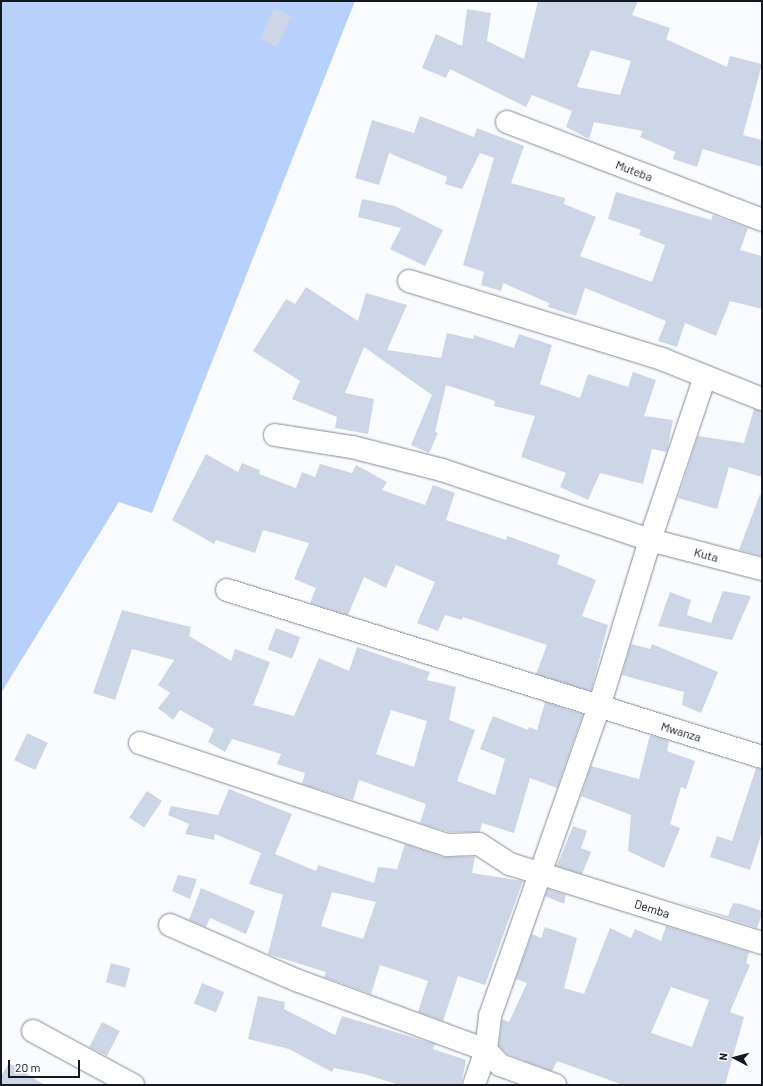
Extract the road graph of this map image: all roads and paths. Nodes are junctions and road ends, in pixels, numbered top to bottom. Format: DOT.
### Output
graph roads {
  1 [pos="506,122"];
  2 [pos="762,220"];
  3 [pos="410,281"];
  4 [pos="705,377"];
  5 [pos="762,399"];
  6 [pos="275,435"];
  7 [pos="650,540"];
  8 [pos="762,569"];
  9 [pos="227,590"];
  10 [pos="599,707"];
  11 [pos="140,743"];
  12 [pos="762,757"];
  13 [pos="542,875"];
  14 [pos="170,925"];
  15 [pos="762,943"];
  16 [pos="33,1031"];
  17 [pos="486,1050"];
  18 [pos="133,1085"];
  19 [pos="474,1085"];
  20 [pos="555,1085"];
  1 -- 2 [label="street, Muteba"];
  3 -- 4 [label="street"];
  4 -- 5 [label="street"];
  4 -- 7 [label="street"];
  6 -- 7 [label="street, Kuta"];
  7 -- 8 [label="street, Kuta"];
  7 -- 10 [label="street"];
  9 -- 10 [label="street, Mwanza"];
  10 -- 12 [label="street, Mwanza"];
  10 -- 13 [label="street"];
  11 -- 13 [label="street, Demba"];
  13 -- 15 [label="street, Demba"];
  13 -- 17 [label="street"];
  14 -- 17 [label="street"];
  16 -- 18 [label="street"];
  17 -- 19 [label="street"];
  17 -- 20 [label="street"];
}
